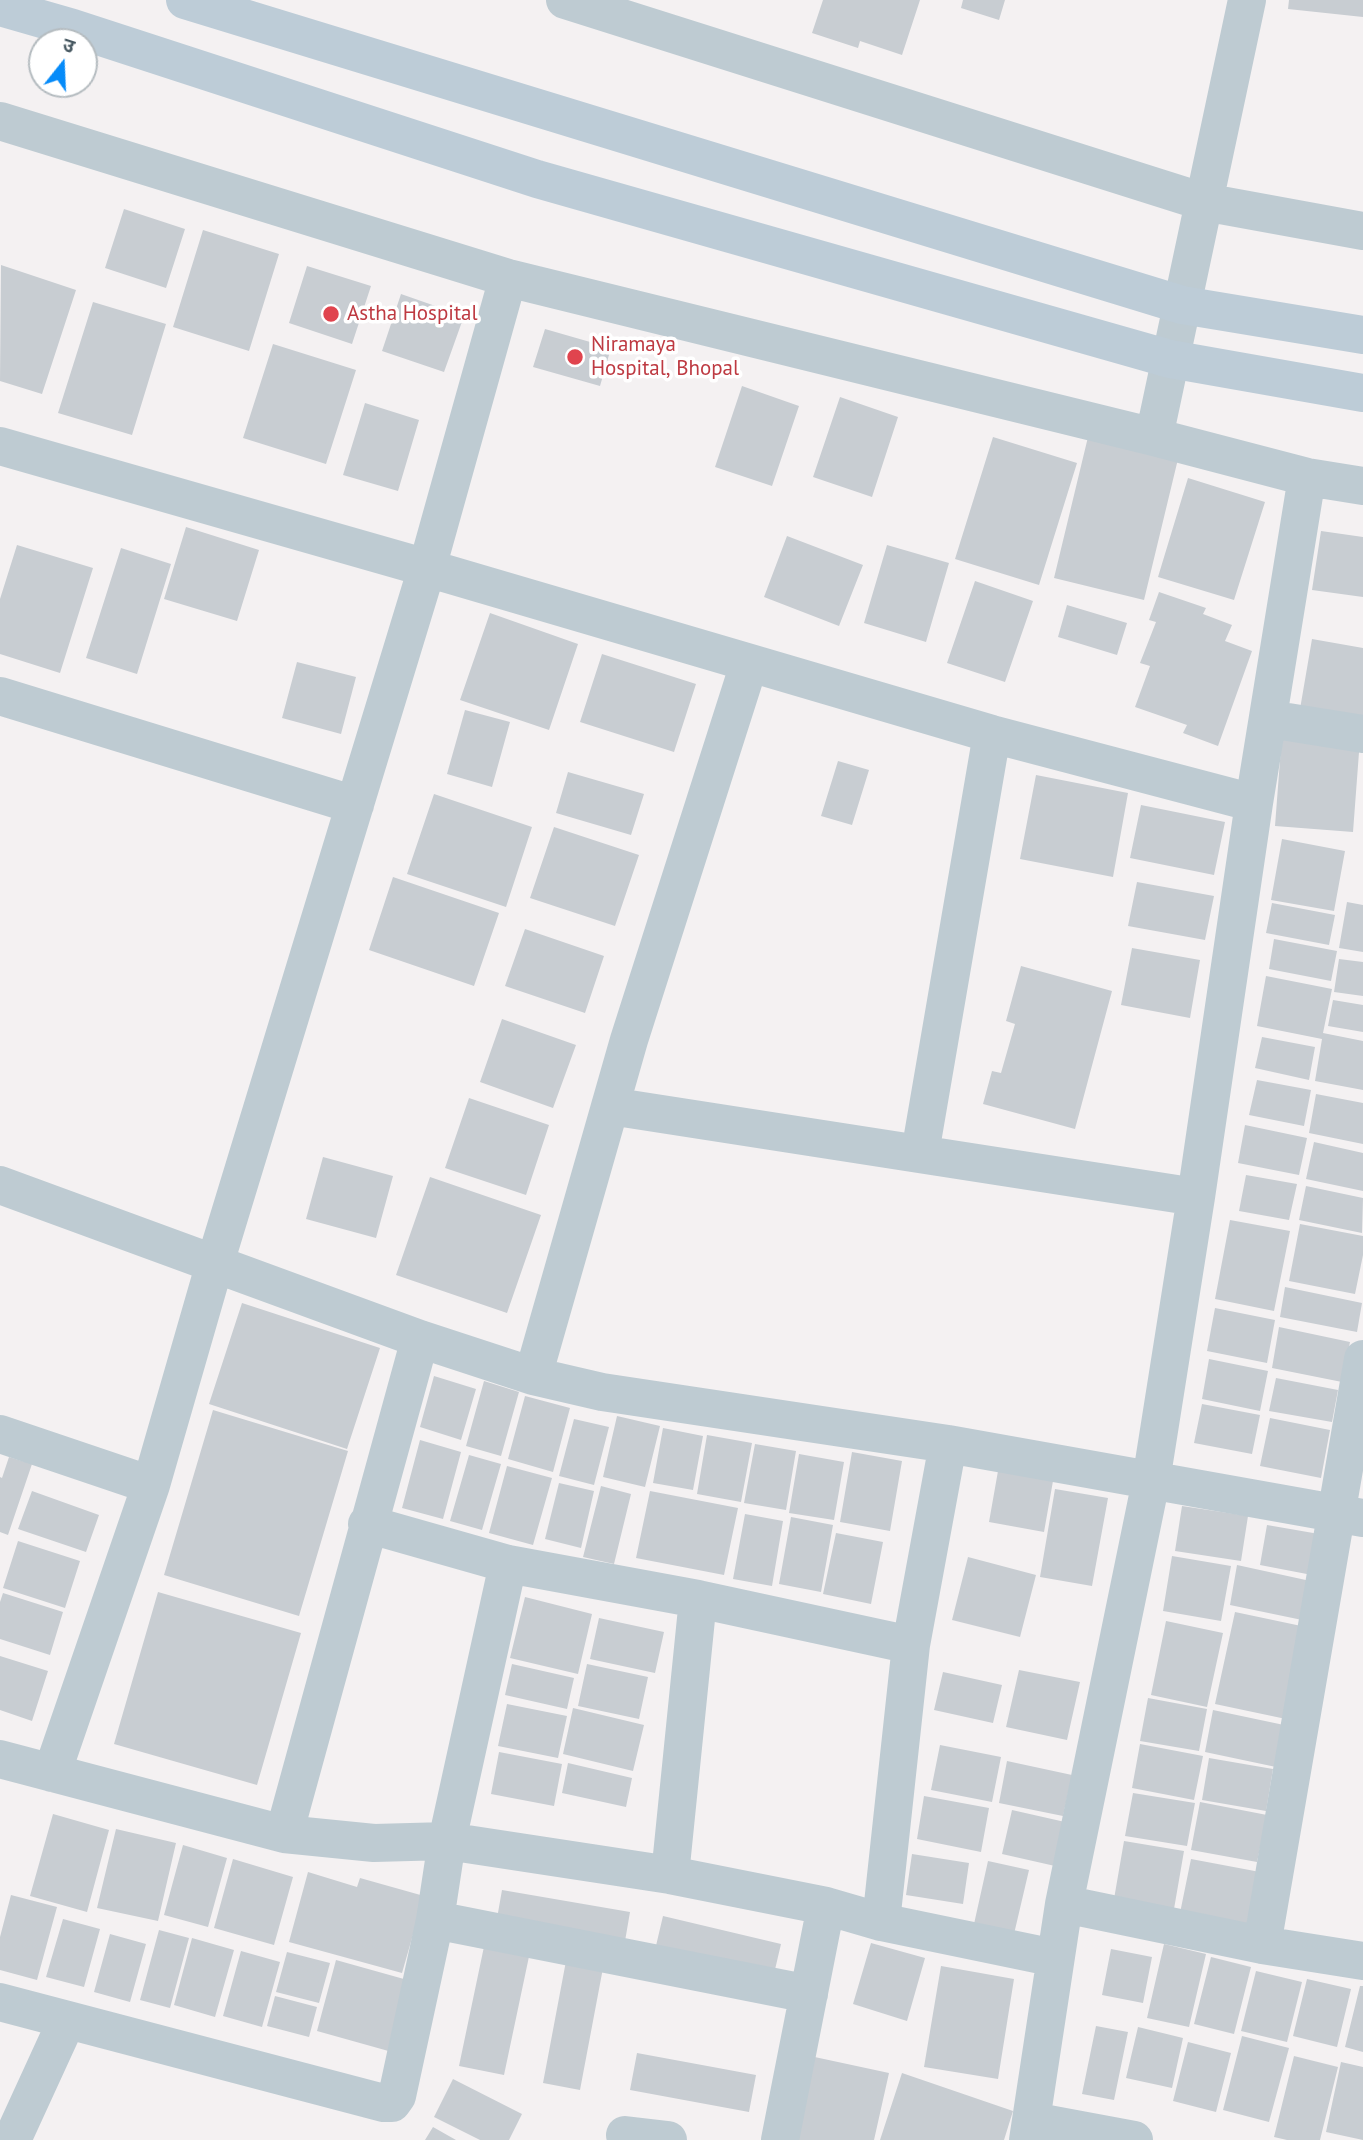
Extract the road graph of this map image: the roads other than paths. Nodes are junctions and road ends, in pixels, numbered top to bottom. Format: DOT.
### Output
graph roads {
  1 [pos="185,0"];
  2 [pos="565,0"];
  3 [pos="1247,0"];
  4 [pos="0,7"];
  5 [pos="0,121"];
  6 [pos="1204,201"];
  7 [pos="1363,231"];
  8 [pos="508,278"];
  9 [pos="1182,305"];
  10 [pos="1363,335"];
  11 [pos="1170,359"];
  12 [pos="1363,393"];
  13 [pos="1154,437"];
  14 [pos="0,446"];
  15 [pos="1307,477"];
  16 [pos="1363,486"];
  17 [pos="427,568"];
  18 [pos="749,664"];
  19 [pos="0,696"];
  20 [pos="1269,719"];
  21 [pos="992,734"];
  22 [pos="1363,734"];
  23 [pos="1254,803"];
  24 [pos="355,805"];
  25 [pos="610,1106"];
  26 [pos="920,1153"];
  27 [pos="0,1185"];
  28 [pos="1196,1197"];
  29 [pos="215,1264"];
  30 [pos="420,1339"];
  31 [pos="1363,1359"];
  32 [pos="533,1376"];
  33 [pos="0,1434"];
  34 [pos="947,1444"];
  35 [pos="1151,1481"];
  36 [pos="151,1485"];
  37 [pos="1349,1516"];
  38 [pos="368,1524"];
  39 [pos="508,1564"];
  40 [pos="698,1599"];
  41 [pos="911,1645"];
  42 [pos="0,1759"];
  43 [pos="52,1773"];
  44 [pos="284,1834"];
  45 [pos="447,1841"];
  46 [pos="670,1875"];
  47 [pos="1064,1905"];
  48 [pos="826,1906"];
  49 [pos="435,1920"];
  50 [pos="881,1922"];
  51 [pos="1262,1945"];
  52 [pos="1055,1958"];
  53 [pos="1363,1961"];
  54 [pos="809,1994"];
  55 [pos="0,2002"];
  56 [pos="67,2020"];
  57 [pos="1030,2131"];
  58 [pos="625,2135"];
  59 [pos="12,2140"];
  60 [pos="668,2140"];
  61 [pos="780,2140"];
  62 [pos="1134,2140"];
  1 -- 9 [label="main road"];
  2 -- 6 [label="street"];
  3 -- 6 [label="street"];
  4 -- 11 [label="main road"];
  5 -- 8 [label="street"];
  6 -- 7 [label="street"];
  6 -- 9 [label="street"];
  8 -- 13 [label="street"];
  8 -- 17 [label="street"];
  9 -- 10 [label="main road"];
  9 -- 11 [label="street"];
  11 -- 12 [label="main road"];
  11 -- 13 [label="street"];
  13 -- 15 [label="street"];
  14 -- 17 [label="street"];
  15 -- 16 [label="street"];
  15 -- 20 [label="street"];
  17 -- 18 [label="street"];
  17 -- 24 [label="street"];
  18 -- 21 [label="street"];
  18 -- 25 [label="street"];
  19 -- 24 [label="street"];
  20 -- 22 [label="street"];
  20 -- 23 [label="street"];
  21 -- 23 [label="street"];
  21 -- 26 [label="street"];
  23 -- 28 [label="street"];
  24 -- 29 [label="street"];
  25 -- 26 [label="street"];
  25 -- 32 [label="street"];
  26 -- 28 [label="street"];
  27 -- 29 [label="street"];
  28 -- 35 [label="street"];
  29 -- 30 [label="street"];
  29 -- 36 [label="street"];
  30 -- 32 [label="street"];
  30 -- 38 [label="street"];
  31 -- 37 [label="street"];
  32 -- 34 [label="street"];
  33 -- 36 [label="street"];
  34 -- 35 [label="street"];
  34 -- 41 [label="street"];
  35 -- 37 [label="street"];
  35 -- 47 [label="street"];
  36 -- 43 [label="street"];
  37 -- 51 [label="street"];
  38 -- 39 [label="street"];
  38 -- 44 [label="street"];
  39 -- 40 [label="street"];
  39 -- 45 [label="street"];
  40 -- 41 [label="street"];
  40 -- 46 [label="street"];
  41 -- 50 [label="street"];
  42 -- 43 [label="street"];
  43 -- 44 [label="street"];
  44 -- 45 [label="street"];
  45 -- 46 [label="street"];
  45 -- 49 [label="street"];
  46 -- 48 [label="street"];
  47 -- 51 [label="street"];
  47 -- 52 [label="street"];
  48 -- 50 [label="street"];
  48 -- 54 [label="street"];
  49 -- 54 [label="street"];
  49 -- 56 [label="street"];
  50 -- 52 [label="street"];
  51 -- 53 [label="street"];
  52 -- 57 [label="street"];
  54 -- 61 [label="street"];
  55 -- 56 [label="street"];
  56 -- 59 [label="street"];
  57 -- 62 [label="street"];
  58 -- 60 [label="street"];
}
